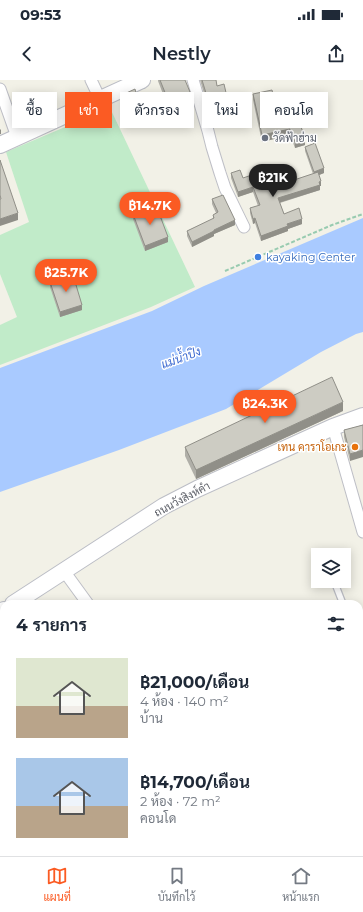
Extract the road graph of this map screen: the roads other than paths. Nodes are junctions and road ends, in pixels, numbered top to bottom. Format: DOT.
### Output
graph roads {
  1 [pos="91,80"];
  2 [pos="142,80"];
  3 [pos="193,80"];
  4 [pos="0,89"];
  5 [pos="97,92"];
  6 [pos="112,94"];
  7 [pos="65,115"];
  8 [pos="17,138"];
  9 [pos="0,146"];
  10 [pos="244,227"];
  11 [pos="363,416"];
  12 [pos="333,427"];
  13 [pos="363,532"];
  14 [pos="64,571"];
  15 [pos="337,588"];
  16 [pos="19,600"];
  17 [pos="85,600"];
  18 [pos="341,600"];
  1 -- 5 [label="street"];
  2 -- 6 [label="street"];
  3 -- 10 [label="street"];
  4 -- 8 [label="street"];
  7 -- 8 [label="street"];
  8 -- 9 [label="street"];
  11 -- 12 [label="street, ถนนวังสิงห์คำ"];
  12 -- 13 [label="street"];
  12 -- 14 [label="street, ถนนวังสิงห์คำ"];
  14 -- 16 [label="street, ถนนวังสิงห์คำ"];
  14 -- 17 [label="street"];
  15 -- 18 [label="lane"];
}
